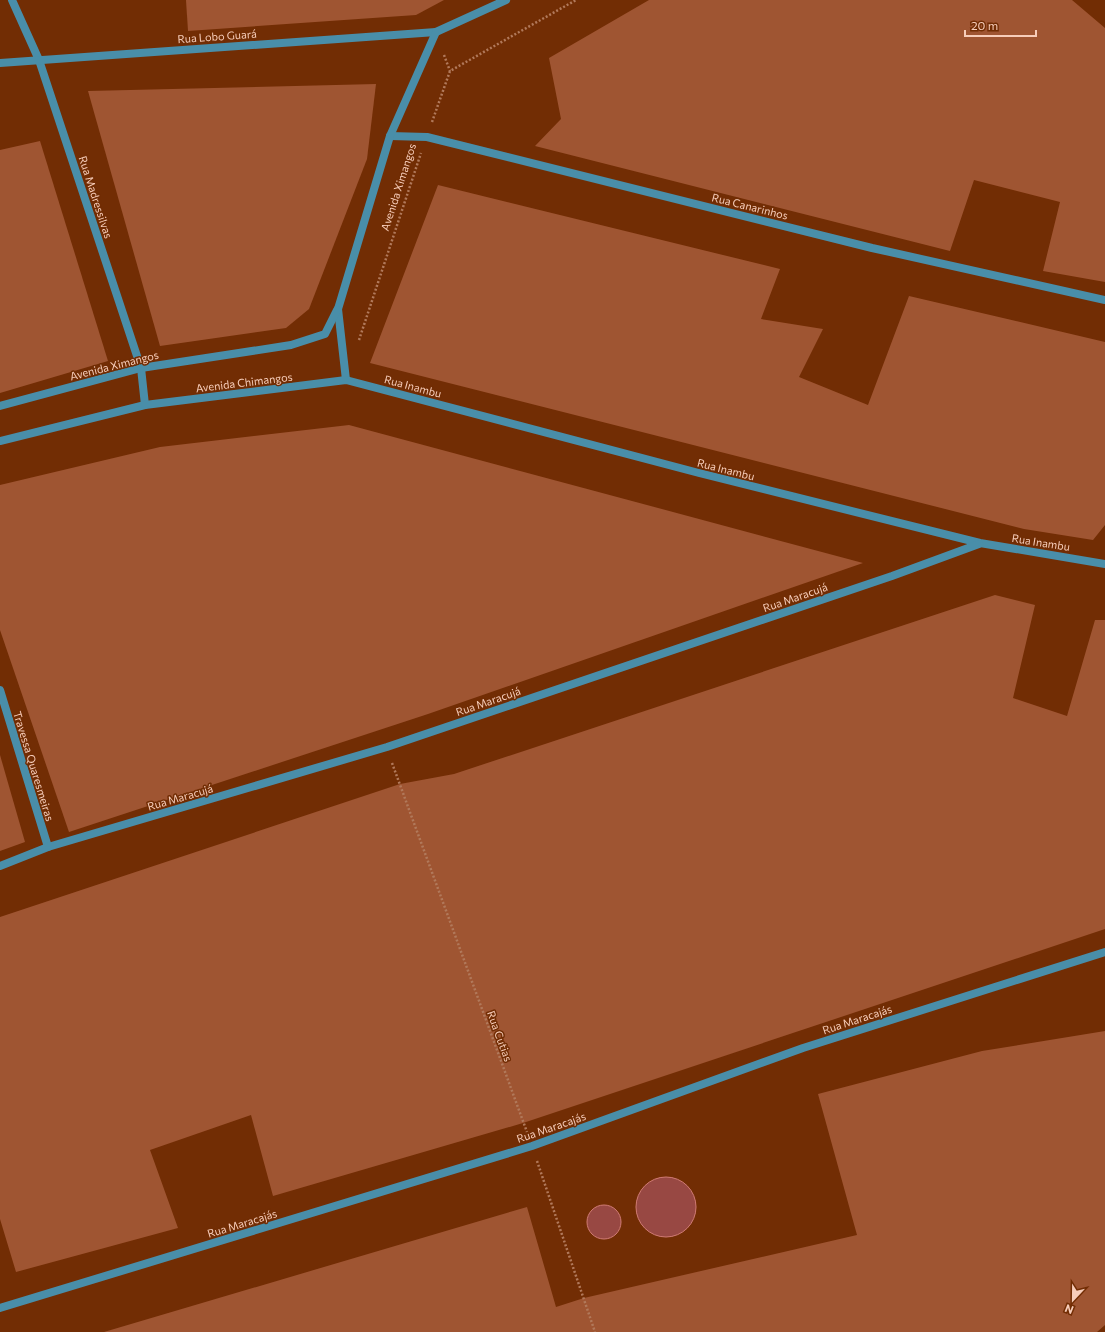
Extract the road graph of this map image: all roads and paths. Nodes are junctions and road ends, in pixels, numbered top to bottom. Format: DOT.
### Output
graph roads {
  1 [pos="12,0"];
  2 [pos="506,0"];
  3 [pos="576,0"];
  4 [pos="436,32"];
  5 [pos="40,60"];
  6 [pos="0,63"];
  7 [pos="390,136"];
  8 [pos="427,137"];
  9 [pos="1105,300"];
  10 [pos="338,309"];
  11 [pos="358,343"];
  12 [pos="141,368"];
  13 [pos="346,380"];
  14 [pos="145,405"];
  15 [pos="0,406"];
  16 [pos="0,441"];
  17 [pos="980,543"];
  18 [pos="1105,564"];
  19 [pos="0,690"];
  20 [pos="387,747"];
  21 [pos="48,847"];
  22 [pos="0,866"];
  23 [pos="1105,952"];
  24 [pos="532,1146"];
  25 [pos="0,1308"];
  26 [pos="595,1332"];
  1 -- 5 [label="street, Rua Madressilvas"];
  2 -- 4 [label="street"];
  3 -- 8 [label="path, Avenida Ximangos"];
  4 -- 5 [label="street, Rua Lobo Guará"];
  4 -- 7 [label="street, Avenida Ximangos"];
  5 -- 6 [label="street, Rua Lobo Guará"];
  5 -- 12 [label="street, Rua Madressilvas"];
  7 -- 8 [label="street, Rua Canarinhos"];
  7 -- 10 [label="street, Avenida Ximangos"];
  8 -- 9 [label="street, Rua Canarinhos"];
  8 -- 11 [label="path, Avenida Ximangos"];
  10 -- 12 [label="street, Avenida Ximangos"];
  10 -- 13 [label="street, Avenida Ximangos"];
  12 -- 14 [label="street, Rua Madressilvas"];
  12 -- 15 [label="street, Avenida Ximangos"];
  13 -- 14 [label="street, Avenida Chimangos"];
  13 -- 17 [label="street, Rua Inambu"];
  14 -- 16 [label="street"];
  17 -- 18 [label="street, Rua Inambu"];
  17 -- 20 [label="street, Rua Maracujá"];
  19 -- 21 [label="street, Travessa Quaresmeiras"];
  20 -- 21 [label="street, Rua Maracujá"];
  20 -- 24 [label="path, Rua Cutias"];
  21 -- 22 [label="street, Rua Maracujá"];
  23 -- 24 [label="street, Rua Maracajás"];
  24 -- 25 [label="street, Rua Maracajás"];
  24 -- 26 [label="path, Rua Cutias"];
}
